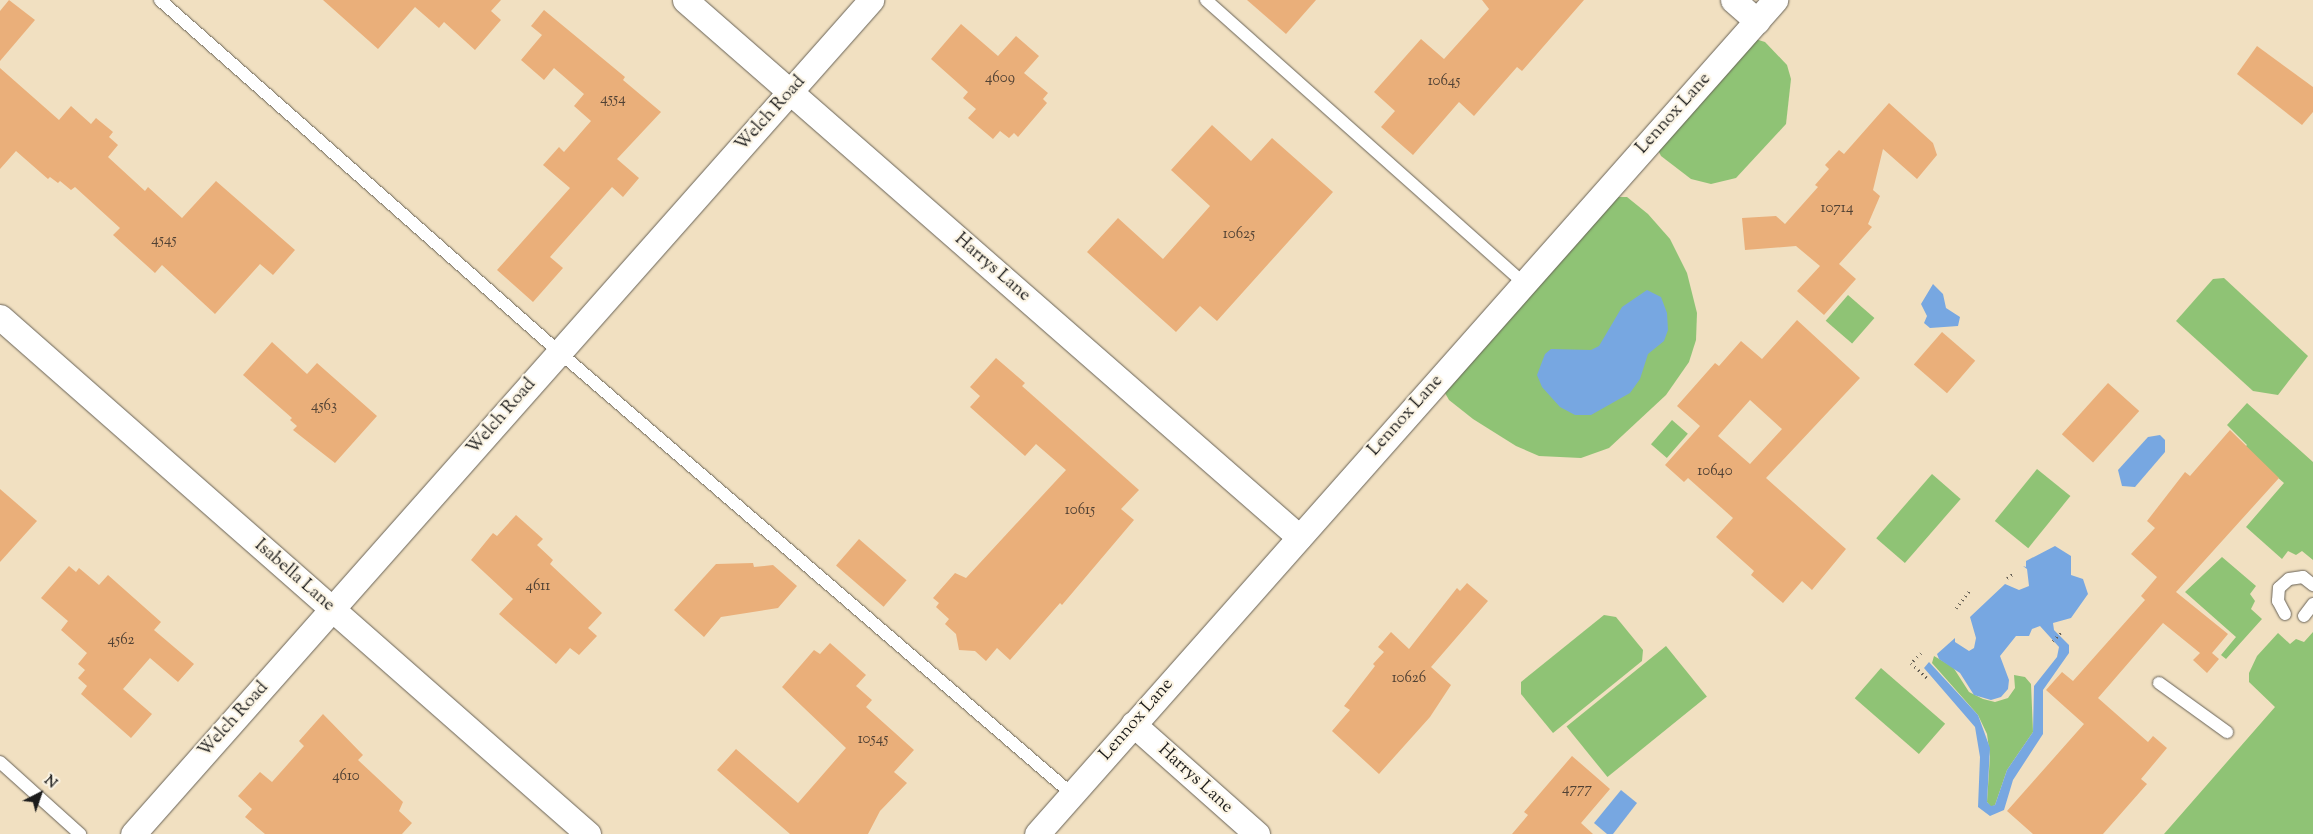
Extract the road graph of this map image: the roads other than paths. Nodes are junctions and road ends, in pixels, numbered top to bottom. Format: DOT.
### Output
graph roads {
  1 [pos="160,0"];
  2 [pos="685,0"];
  3 [pos="871,0"];
  4 [pos="1206,0"];
  5 [pos="1733,0"];
  6 [pos="1775,0"];
  7 [pos="1757,21"];
  8 [pos="790,92"];
  9 [pos="1524,283"];
  10 [pos="0,317"];
  11 [pos="559,352"];
  12 [pos="1299,537"];
  13 [pos="2313,585"];
  14 [pos="2313,604"];
  15 [pos="332,610"];
  16 [pos="2285,614"];
  17 [pos="2304,616"];
  18 [pos="2159,683"];
  19 [pos="1133,724"];
  20 [pos="2227,732"];
  21 [pos="0,762"];
  22 [pos="1072,794"];
  23 [pos="80,834"];
  24 [pos="133,834"];
  25 [pos="588,834"];
  26 [pos="1037,834"];
  27 [pos="1257,834"];
  1 -- 11 [label="lane"];
  2 -- 8 [label="street, Harrys Lane"];
  3 -- 8 [label="street, Welch Road"];
  4 -- 9 [label="lane"];
  5 -- 7 [label="street"];
  6 -- 7 [label="street, Lennox Lane"];
  7 -- 9 [label="street, Lennox Lane"];
  8 -- 11 [label="street, Welch Road"];
  8 -- 12 [label="street, Harrys Lane"];
  9 -- 12 [label="street, Lennox Lane"];
  10 -- 15 [label="street, Isabella Lane"];
  11 -- 15 [label="street, Welch Road"];
  11 -- 22 [label="lane"];
  12 -- 19 [label="street, Lennox Lane"];
  13 -- 16 [label="lane"];
  14 -- 17 [label="lane"];
  15 -- 24 [label="street, Welch Road"];
  15 -- 25 [label="street, Isabella Lane"];
  18 -- 20 [label="lane"];
  19 -- 22 [label="street, Lennox Lane"];
  19 -- 27 [label="street, Harrys Lane"];
  21 -- 23 [label="lane"];
  22 -- 26 [label="street, Lennox Lane"];
}
